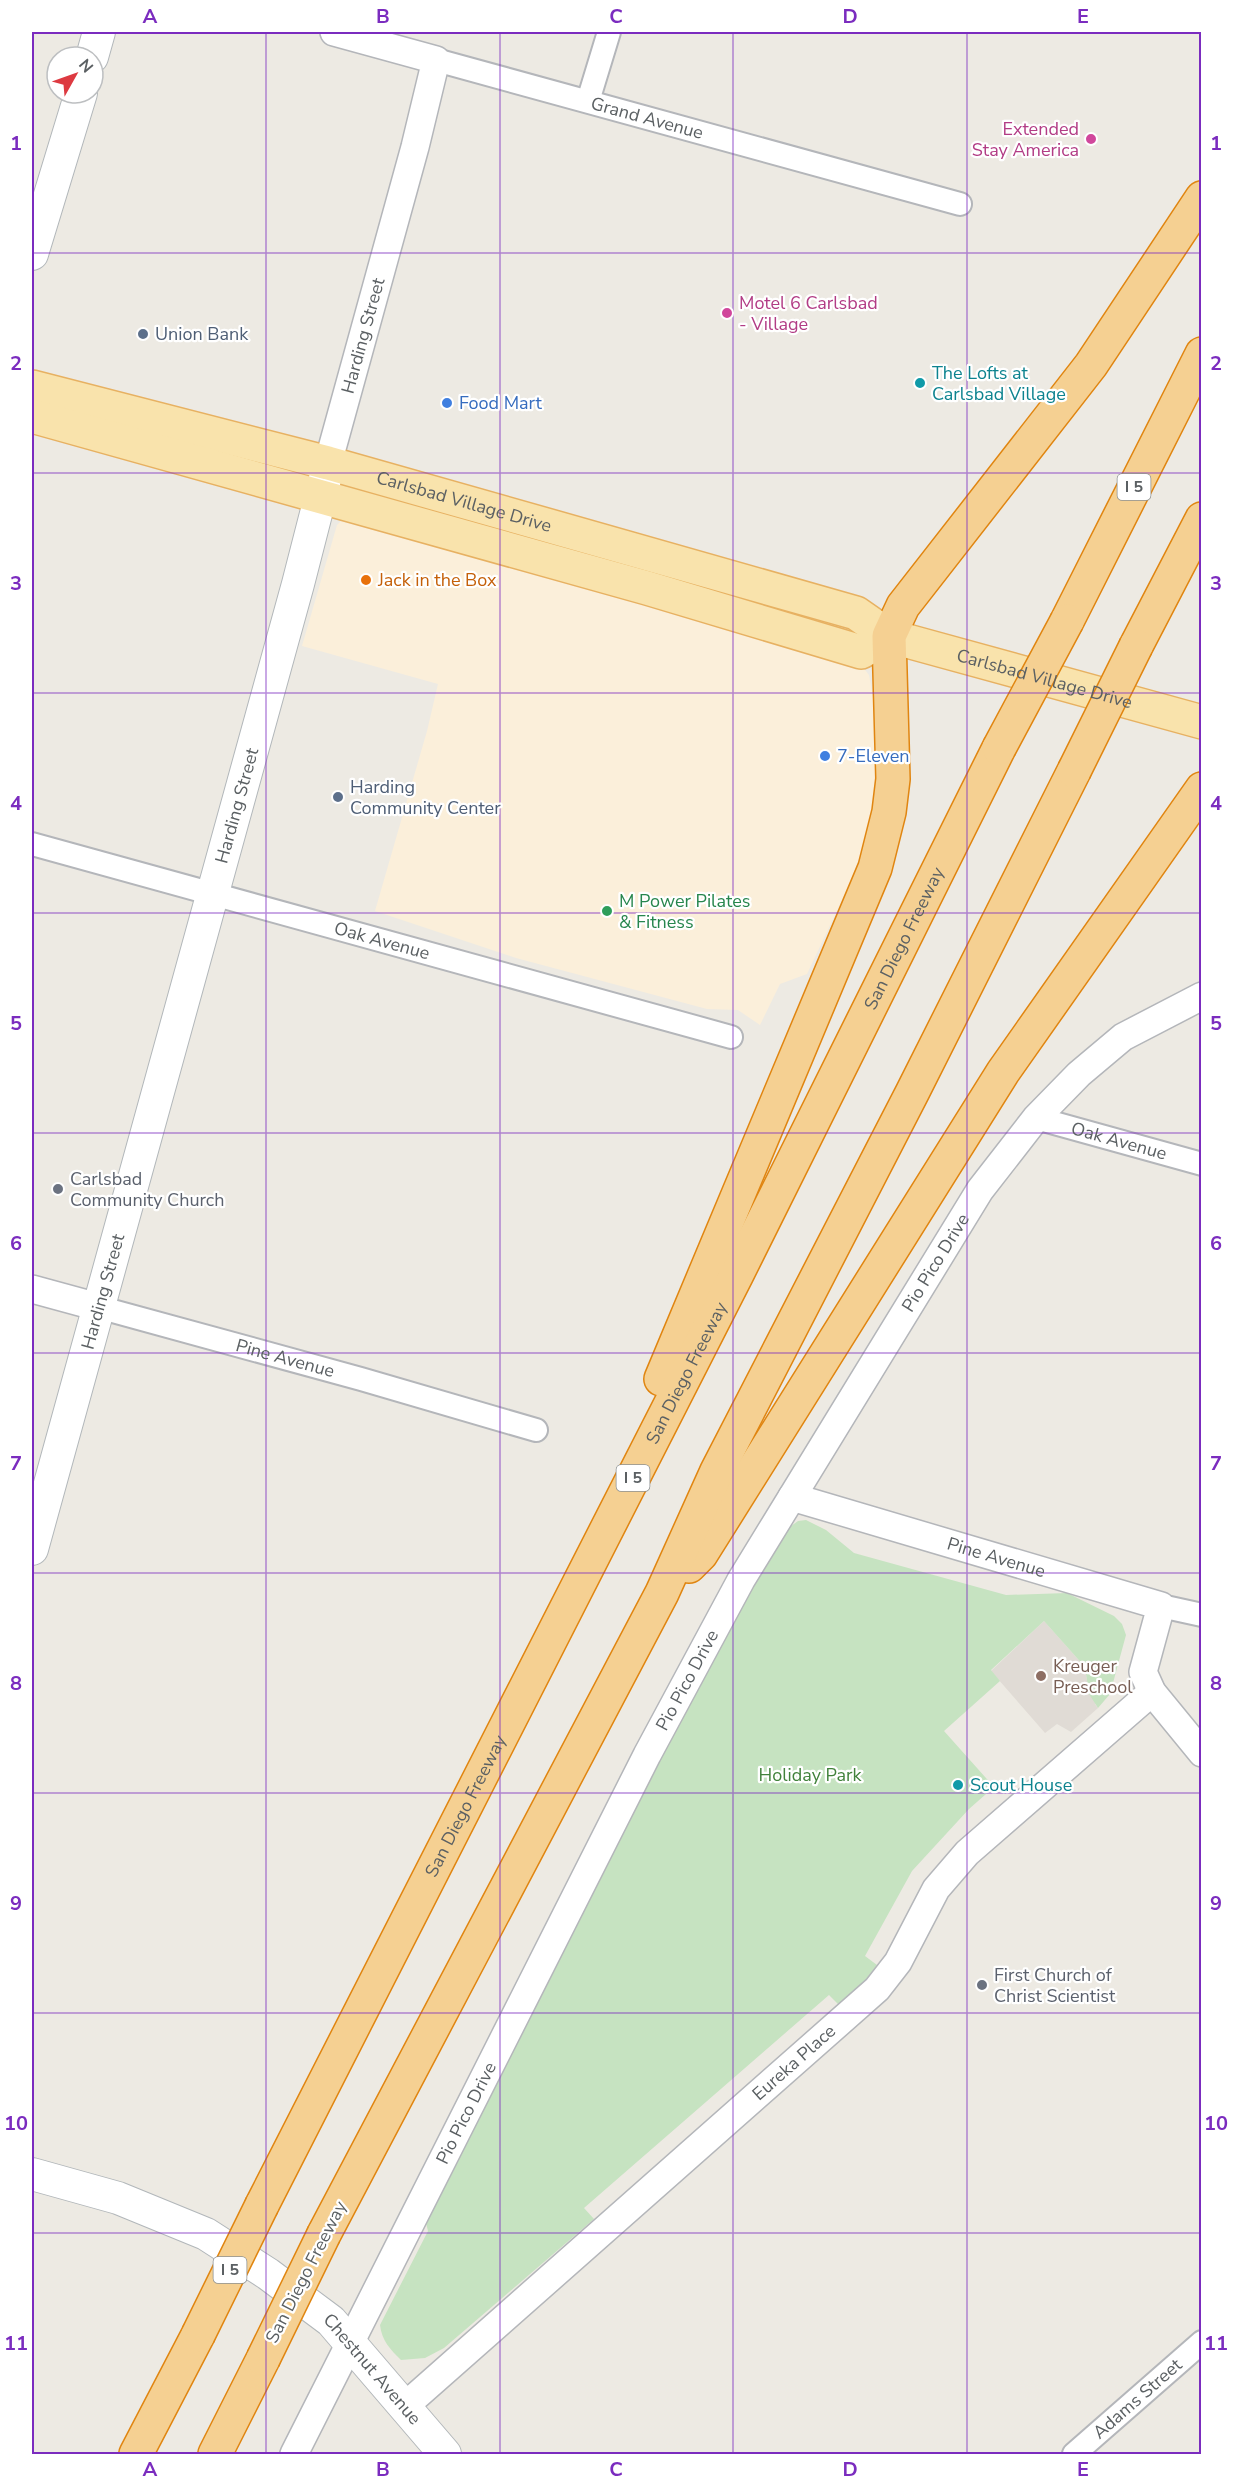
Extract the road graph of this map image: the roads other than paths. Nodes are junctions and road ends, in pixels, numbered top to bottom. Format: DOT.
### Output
graph roads {
  1 [pos="334,32"];
  2 [pos="609,32"];
  3 [pos="436,60"];
  4 [pos="588,101"];
  5 [pos="77,105"];
  6 [pos="1202,198"];
  7 [pos="960,204"];
  8 [pos="32,255"];
  9 [pos="1202,354"];
  10 [pos="32,387"];
  11 [pos="32,416"];
  12 [pos="328,463"];
  13 [pos="320,497"];
  14 [pos="1202,519"];
  15 [pos="657,555"];
  16 [pos="713,572"];
  17 [pos="605,577"];
  18 [pos="667,594"];
  19 [pos="889,636"];
  20 [pos="1202,722"];
  21 [pos="1202,789"];
  22 [pos="32,844"];
  23 [pos="212,894"];
  24 [pos="1202,996"];
  25 [pos="731,1037"];
  26 [pos="1036,1118"];
  27 [pos="1202,1164"];
  28 [pos="32,1289"];
  29 [pos="98,1307"];
  30 [pos="536,1430"];
  31 [pos="792,1497"];
  32 [pos="32,1549"];
  33 [pos="662,1593"];
  34 [pos="1161,1605"];
  35 [pos="564,1611"];
  36 [pos="1202,1615"];
  37 [pos="1152,1692"];
  38 [pos="1202,1752"];
  39 [pos="32,2174"];
  40 [pos="1202,2342"];
  41 [pos="351,2343"];
  42 [pos="405,2406"];
  43 [pos="136,2454"];
  44 [pos="215,2454"];
  45 [pos="294,2454"];
  46 [pos="445,2454"];
  47 [pos="1074,2454"];
  1 -- 3 [label="street, Grand Avenue"];
  2 -- 4 [label="street"];
  3 -- 4 [label="street, Grand Avenue"];
  3 -- 12 [label="street, Harding Street"];
  4 -- 7 [label="street, Grand Avenue"];
  5 -- 8 [label="main road"];
  6 -- 19 [label="highway"];
  9 -- 35 [label="highway, San Diego Freeway / I 5, bridge"];
  10 -- 12 [label="main road, Carlsbad Village Drive"];
  11 -- 13 [label="main road, Carlsbad Village Drive"];
  12 -- 13 [label="main road, Harding Street"];
  12 -- 15 [label="main road, Carlsbad Village Drive"];
  13 -- 17 [label="main road, Carlsbad Village Drive"];
  13 -- 23 [label="main road, Harding Street"];
  14 -- 33 [label="highway, San Diego Freeway, bridge"];
  15 -- 16 [label="main road, Carlsbad Village Drive"];
  15 -- 17 [label="main road"];
  16 -- 18 [label="main road"];
  16 -- 19 [label="main road, Carlsbad Village Drive"];
  17 -- 18 [label="main road, Carlsbad Village Drive"];
  18 -- 19 [label="main road, Carlsbad Village Drive"];
  19 -- 20 [label="main road, Carlsbad Village Drive"];
  19 -- 35 [label="highway"];
  21 -- 33 [label="highway"];
  22 -- 23 [label="street, Oak Avenue"];
  23 -- 25 [label="street, Oak Avenue"];
  23 -- 29 [label="main road, Harding Street"];
  24 -- 26 [label="street, Pio Pico Drive"];
  26 -- 27 [label="street, Oak Avenue"];
  26 -- 31 [label="street, Pio Pico Drive"];
  28 -- 29 [label="street, Pine Avenue"];
  29 -- 30 [label="street, Pine Avenue"];
  29 -- 32 [label="main road, Harding Street"];
  31 -- 34 [label="street, Pine Avenue"];
  31 -- 41 [label="street, Pio Pico Drive"];
  33 -- 44 [label="highway, San Diego Freeway, bridge"];
  34 -- 36 [label="street, Pine Avenue"];
  34 -- 37 [label="street"];
  35 -- 43 [label="highway, San Diego Freeway / I 5, bridge"];
  37 -- 38 [label="street"];
  37 -- 42 [label="street, Eureka Place"];
  39 -- 41 [label="main road, Chestnut Avenue"];
  40 -- 47 [label="street, Adams Street"];
  41 -- 42 [label="main road, Chestnut Avenue"];
  41 -- 45 [label="street, Pio Pico Drive"];
  42 -- 46 [label="main road, Chestnut Avenue"];
}
